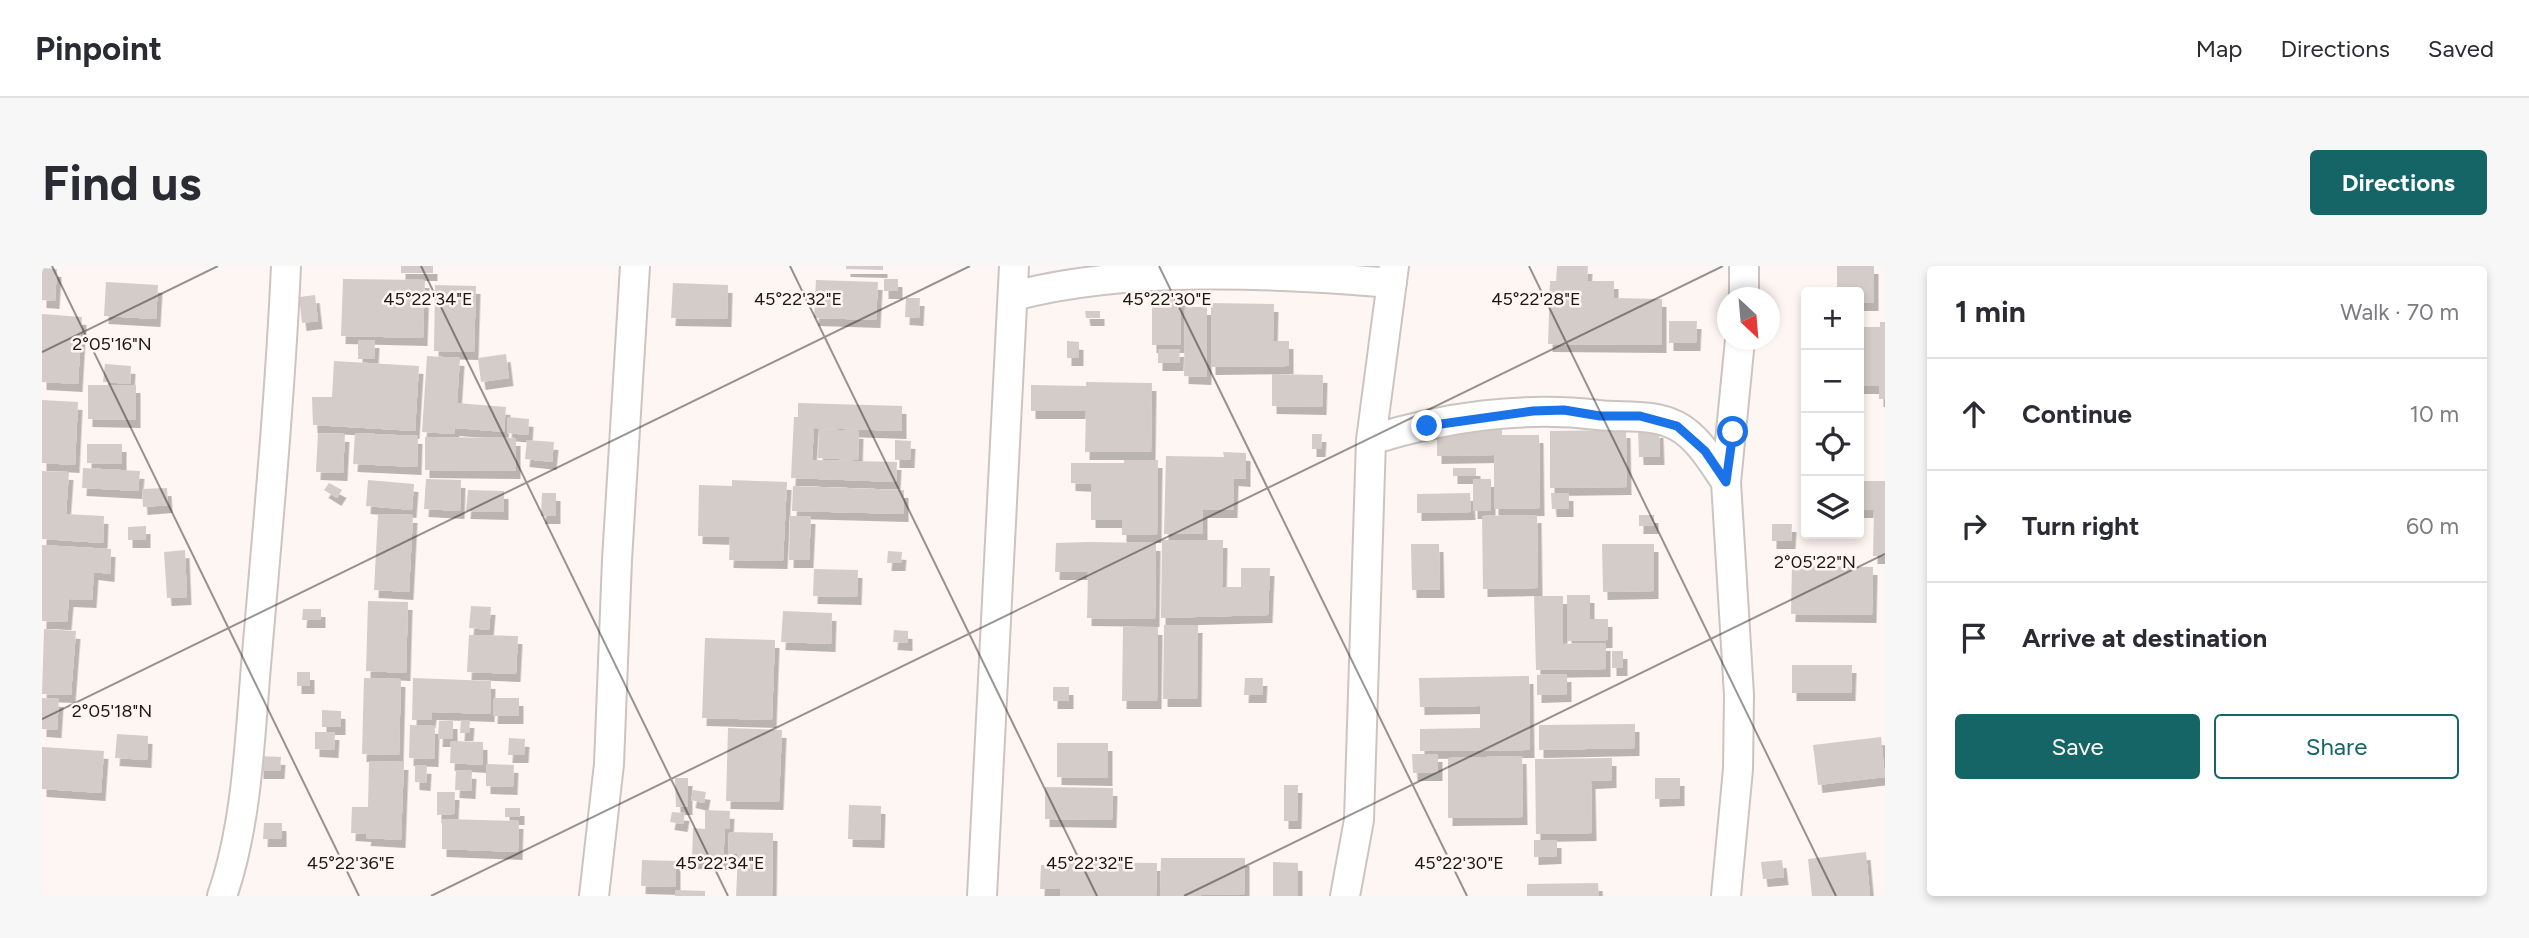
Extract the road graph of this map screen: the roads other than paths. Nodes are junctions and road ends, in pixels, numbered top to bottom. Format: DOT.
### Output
graph roads {
  1 [pos="286,266"];
  2 [pos="635,266"];
  3 [pos="1014,266"];
  4 [pos="1744,266"];
  5 [pos="1393,275"];
  6 [pos="1744,287"];
  7 [pos="1014,296"];
  8 [pos="1739,350"];
  9 [pos="1371,440"];
  10 [pos="1726,482"];
  11 [pos="222,896"];
  12 [pos="594,896"];
  13 [pos="982,896"];
  14 [pos="1345,896"];
  15 [pos="1726,896"];
  1 -- 11 [label="street"];
  2 -- 12 [label="street"];
  3 -- 7 [label="street"];
  4 -- 6 [label="street"];
  5 -- 7 [label="street"];
  5 -- 9 [label="street"];
  7 -- 13 [label="street"];
  8 -- 10 [label="street"];
  9 -- 10 [label="street"];
  9 -- 14 [label="street"];
  10 -- 15 [label="street"];
}
